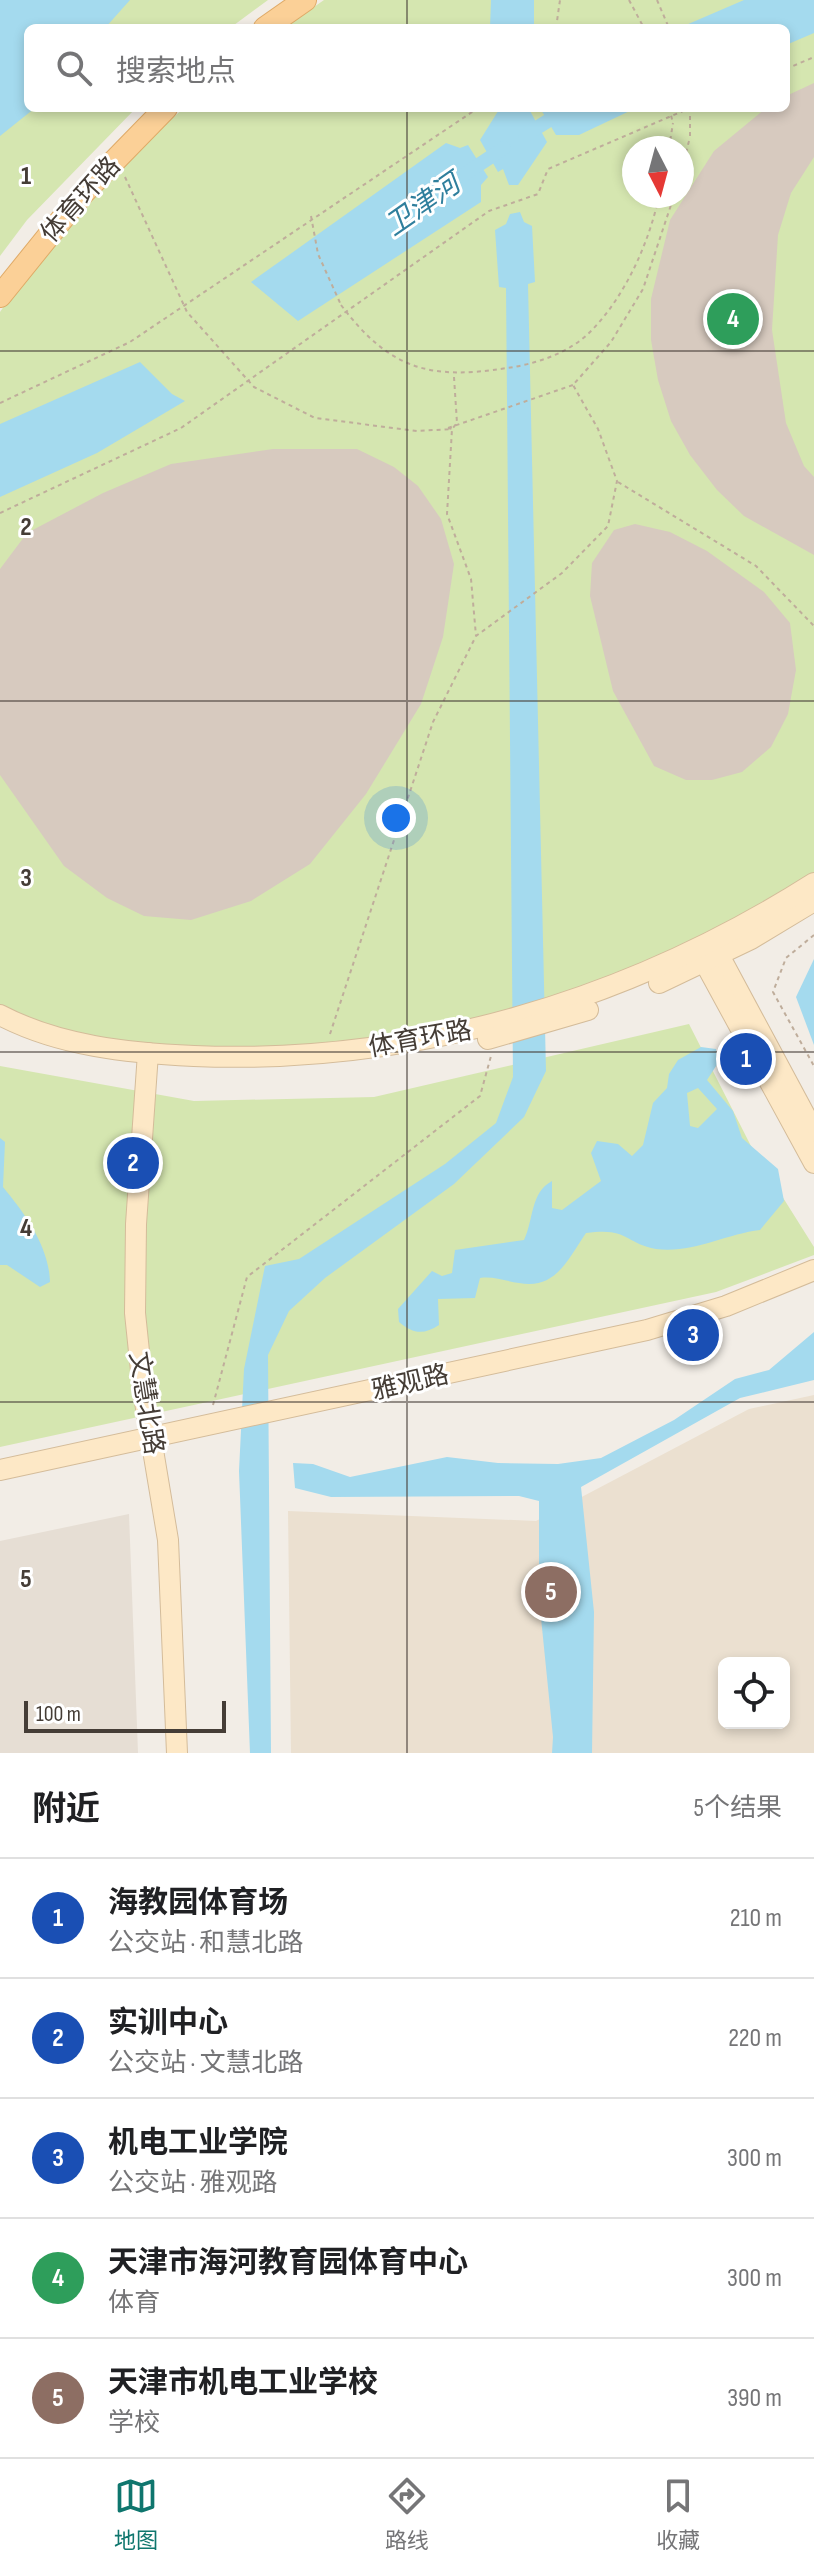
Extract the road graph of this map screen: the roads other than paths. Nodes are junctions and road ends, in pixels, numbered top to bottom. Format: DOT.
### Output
graph roads {
  1 [pos="285,0"];
  2 [pos="305,0"];
  3 [pos="252,24"];
  4 [pos="271,24"];
  5 [pos="146,112"];
  6 [pos="162,112"];
  7 [pos="0,274"];
  8 [pos="0,296"];
  9 [pos="814,883"];
  10 [pos="814,901"];
  11 [pos="708,953"];
  12 [pos="0,1015"];
  13 [pos="0,1028"];
  14 [pos="501,1036"];
  15 [pos="153,1059"];
  16 [pos="814,1132"];
  17 [pos="814,1163"];
  18 [pos="814,1270"];
  19 [pos="814,1280"];
  20 [pos="290,1413"];
  21 [pos="157,1441"];
  22 [pos="0,1470"];
  23 [pos="0,1478"];
  24 [pos="177,1753"];
  25 [pos="190,1753"];
  1 -- 3 [label="main road"];
  2 -- 4 [label="main road"];
  5 -- 7 [label="main road, 体育环路"];
  6 -- 8 [label="main road, 体育环路"];
  9 -- 11 [label="main road, 体育环路"];
  10 -- 11 [label="main road, 体育环路"];
  11 -- 14 [label="main road, 体育环路"];
  11 -- 16 [label="main road"];
  11 -- 17 [label="main road"];
  12 -- 15 [label="main road, 体育环路"];
  13 -- 15 [label="main road, 体育环路"];
  14 -- 15 [label="main road, 体育环路"];
  14 -- 15 [label="main road, 体育环路"];
  15 -- 21 [label="main road, 文慧北路"];
  18 -- 20 [label="main road, 雅观路"];
  19 -- 20 [label="main road, 雅观路"];
  20 -- 21 [label="main road, 雅观路"];
  21 -- 22 [label="main road, 雅观路"];
  21 -- 23 [label="main road, 雅观路"];
  21 -- 24 [label="main road, 文慧北路"];
  21 -- 25 [label="main road, 文慧北路"];
}
